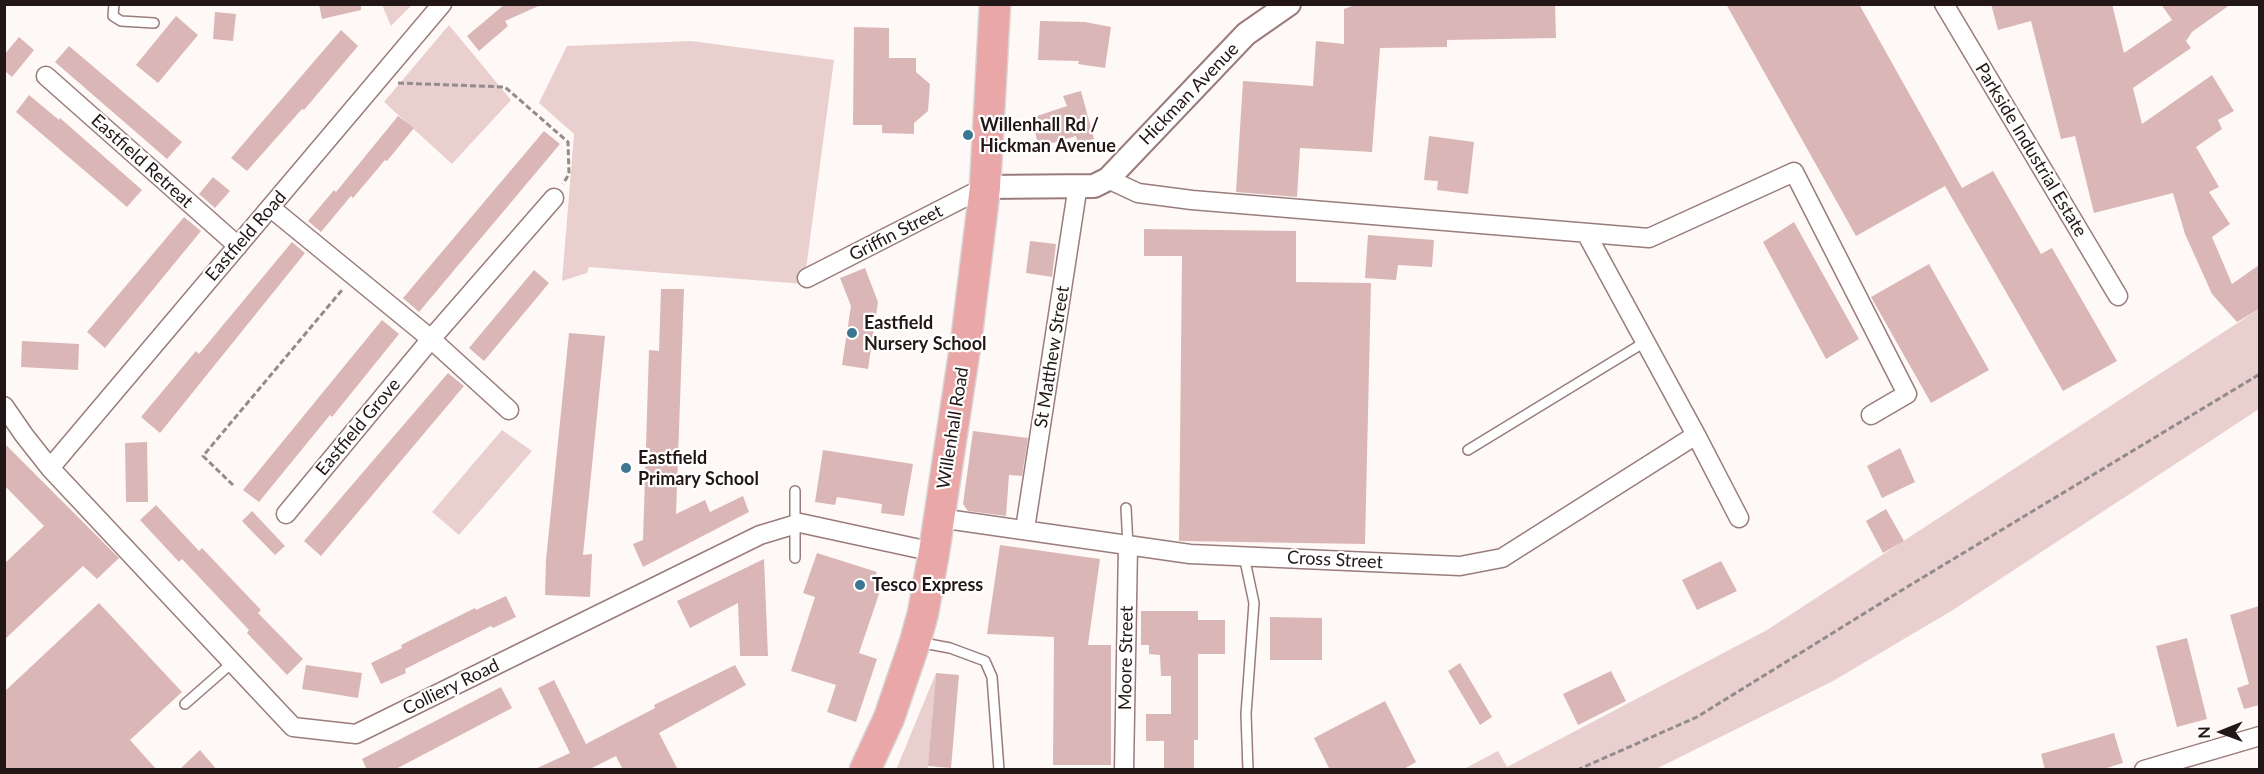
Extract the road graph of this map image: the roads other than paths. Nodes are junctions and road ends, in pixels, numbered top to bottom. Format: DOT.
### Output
graph roads {
  1 [pos="114,4"];
  2 [pos="442,4"];
  3 [pos="995,4"];
  4 [pos="1289,4"];
  5 [pos="1944,4"];
  6 [pos="154,23"];
  7 [pos="46,76"];
  8 [pos="1108,179"];
  9 [pos="1078,184"];
  10 [pos="985,187"];
  11 [pos="554,198"];
  12 [pos="271,208"];
  13 [pos="1586,233"];
  14 [pos="238,246"];
  15 [pos="807,278"];
  16 [pos="2118,296"];
  17 [pos="431,339"];
  18 [pos="1645,342"];
  19 [pos="4,406"];
  20 [pos="509,410"];
  21 [pos="1871,415"];
  22 [pos="1696,435"];
  23 [pos="1468,450"];
  24 [pos="50,468"];
  25 [pos="795,491"];
  26 [pos="1126,508"];
  27 [pos="286,514"];
  28 [pos="939,518"];
  29 [pos="1738,518"];
  30 [pos="796,524"];
  31 [pos="1025,530"];
  32 [pos="1128,546"];
  33 [pos="934,552"];
  34 [pos="1244,556"];
  35 [pos="795,558"];
  36 [pos="915,642"];
  37 [pos="233,662"];
  38 [pos="185,704"];
  39 [pos="2259,736"];
  40 [pos="865,770"];
  41 [pos="999,770"];
  42 [pos="1124,770"];
  43 [pos="1248,770"];
  44 [pos="2144,770"];
  1 -- 6 [label="lane"];
  2 -- 12 [label="street, Eastfield Road"];
  3 -- 10 [label="highway, Willenhall Road"];
  4 -- 8 [label="street, Hickman Avenue"];
  5 -- 16 [label="street, Parkside Industrial Estate"];
  7 -- 14 [label="street, Eastfield Retreat"];
  8 -- 9 [label="street"];
  8 -- 13 [label="street"];
  9 -- 10 [label="street"];
  9 -- 31 [label="street, St Matthew Street"];
  10 -- 15 [label="street, Griffin Street"];
  10 -- 28 [label="highway, Willenhall Road"];
  11 -- 17 [label="street, Eastfield Grove"];
  12 -- 14 [label="street, Eastfield Road"];
  12 -- 17 [label="street"];
  13 -- 18 [label="street"];
  13 -- 21 [label="street"];
  14 -- 24 [label="street, Eastfield Road"];
  17 -- 20 [label="street"];
  17 -- 27 [label="street, Eastfield Grove"];
  18 -- 22 [label="street"];
  18 -- 23 [label="lane"];
  19 -- 24 [label="street, Colliery Road"];
  22 -- 29 [label="street"];
  22 -- 34 [label="street, Cross Street"];
  24 -- 37 [label="street, Colliery Road"];
  25 -- 30 [label="lane"];
  26 -- 32 [label="lane"];
  28 -- 31 [label="street, Cross Street"];
  28 -- 33 [label="highway, Willenhall Road"];
  30 -- 33 [label="street, Colliery Road"];
  30 -- 35 [label="lane"];
  30 -- 37 [label="street, Colliery Road"];
  31 -- 32 [label="street, Cross Street"];
  32 -- 34 [label="street, Cross Street"];
  32 -- 42 [label="street, Moore Street"];
  33 -- 36 [label="highway, Willenhall Road"];
  34 -- 43 [label="lane"];
  36 -- 40 [label="highway, Willenhall Road"];
  36 -- 41 [label="lane"];
  37 -- 38 [label="lane"];
  39 -- 44 [label="street"];
}
